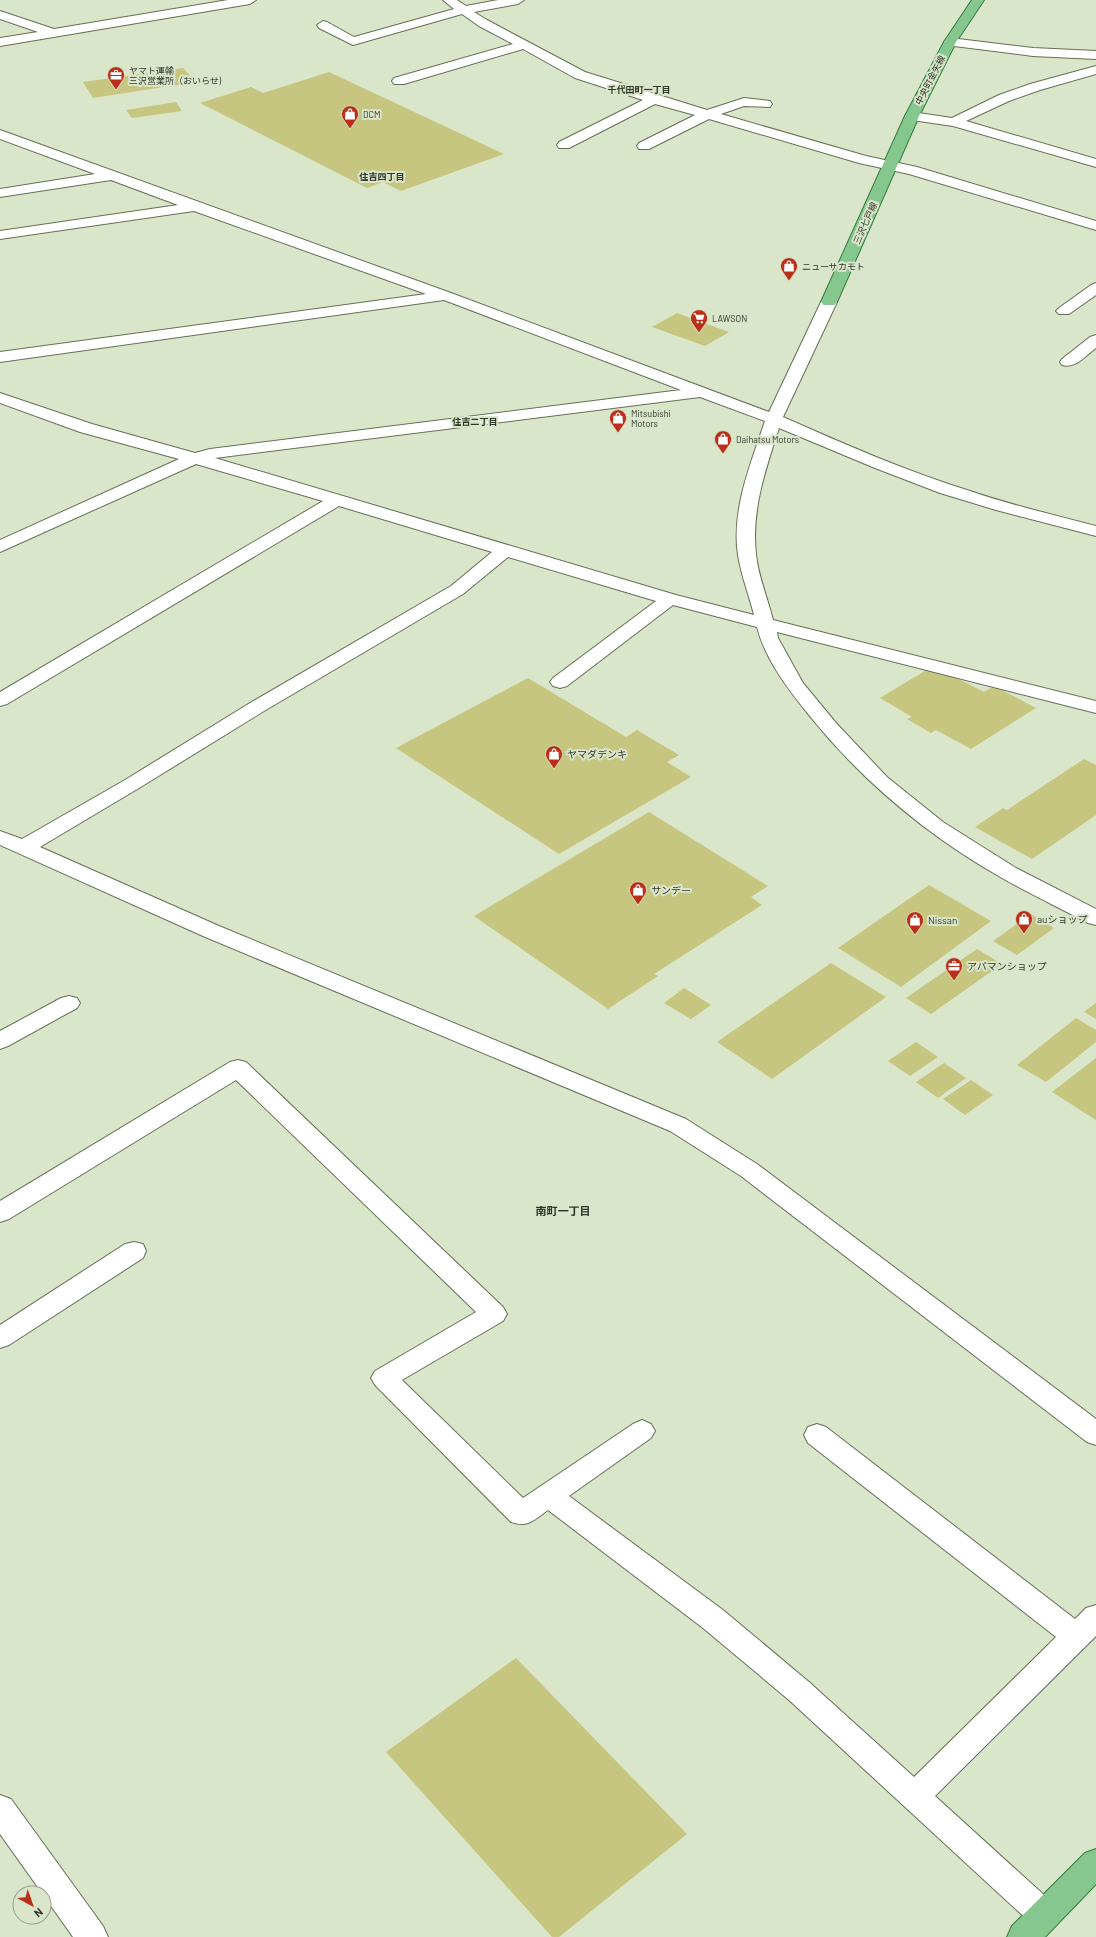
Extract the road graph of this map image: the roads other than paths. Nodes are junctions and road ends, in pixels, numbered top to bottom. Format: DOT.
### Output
graph roads {
  1 [pos="250,0"];
  2 [pos="449,0"];
  3 [pos="518,0"];
  4 [pos="978,0"];
  5 [pos="463,10"];
  6 [pos="0,15"];
  7 [pos="323,25"];
  8 [pos="53,33"];
  9 [pos="0,42"];
  10 [pos="950,42"];
  11 [pos="524,45"];
  12 [pos="1096,55"];
  13 [pos="1096,70"];
  14 [pos="399,81"];
  15 [pos="654,99"];
  16 [pos="765,104"];
  17 [pos="711,114"];
  18 [pos="912,116"];
  19 [pos="954,122"];
  20 [pos="0,134"];
  21 [pos="564,145"];
  22 [pos="644,146"];
  23 [pos="1096,163"];
  24 [pos="889,164"];
  25 [pos="113,176"];
  26 [pos="0,193"];
  27 [pos="196,206"];
  28 [pos="1096,226"];
  29 [pos="0,235"];
  30 [pos="1096,288"];
  31 [pos="446,296"];
  32 [pos="829,302"];
  33 [pos="1064,312"];
  34 [pos="1096,340"];
  35 [pos="0,357"];
  36 [pos="1068,362"];
  37 [pos="704,391"];
  38 [pos="0,398"];
  39 [pos="774,418"];
  40 [pos="195,458"];
  41 [pos="336,501"];
  42 [pos="1096,531"];
  43 [pos="0,547"];
  44 [pos="505,550"];
  45 [pos="670,599"];
  46 [pos="765,623"];
  47 [pos="560,682"];
  48 [pos="0,700"];
  49 [pos="1096,707"];
  50 [pos="0,837"];
  51 [pos="24,847"];
  52 [pos="1096,918"];
  53 [pos="69,1003"];
  54 [pos="0,1041"];
  55 [pos="0,1213"];
  56 [pos="134,1251"];
  57 [pos="0,1338"];
  58 [pos="642,1431"];
  59 [pos="1096,1434"];
  60 [pos="817,1435"];
  61 [pos="548,1496"];
  62 [pos="1086,1627"];
  63 [pos="915,1796"];
  64 [pos="0,1809"];
  65 [pos="1096,1863"];
  66 [pos="1044,1915"];
  67 [pos="92,1937"];
  68 [pos="1023,1937"];
  1 -- 8 [label="street"];
  2 -- 5 [label="street"];
  3 -- 5 [label="street"];
  4 -- 10 [label="main road, 中央町金矢線"];
  5 -- 7 [label="street"];
  5 -- 11 [label="street"];
  6 -- 8 [label="street"];
  8 -- 9 [label="street"];
  10 -- 12 [label="street"];
  10 -- 18 [label="main road, 中央町金矢線"];
  11 -- 14 [label="street"];
  11 -- 15 [label="street"];
  13 -- 19 [label="street"];
  15 -- 17 [label="street"];
  15 -- 21 [label="street"];
  16 -- 17 [label="street"];
  17 -- 22 [label="street"];
  17 -- 24 [label="street"];
  18 -- 19 [label="street"];
  18 -- 24 [label="main road, 中央町金矢線"];
  19 -- 23 [label="street"];
  20 -- 25 [label="street"];
  24 -- 28 [label="street"];
  24 -- 32 [label="main road, 三沢七戸線"];
  25 -- 26 [label="street"];
  25 -- 27 [label="street"];
  27 -- 29 [label="street"];
  27 -- 31 [label="street"];
  30 -- 33 [label="street"];
  31 -- 35 [label="street"];
  31 -- 37 [label="street"];
  32 -- 39 [label="street"];
  34 -- 36 [label="street"];
  37 -- 39 [label="street"];
  37 -- 40 [label="street"];
  38 -- 40 [label="street"];
  39 -- 42 [label="street"];
  39 -- 46 [label="street"];
  40 -- 41 [label="street"];
  40 -- 43 [label="street"];
  41 -- 44 [label="street"];
  41 -- 48 [label="street"];
  44 -- 45 [label="street"];
  44 -- 51 [label="street"];
  45 -- 46 [label="street"];
  45 -- 47 [label="street"];
  46 -- 49 [label="street"];
  46 -- 52 [label="street"];
  50 -- 51 [label="street"];
  51 -- 59 [label="street"];
  53 -- 54 [label="street"];
  55 -- 61 [label="street"];
  56 -- 57 [label="street"];
  58 -- 61 [label="street"];
  60 -- 62 [label="street"];
  61 -- 63 [label="street"];
  62 -- 63 [label="street"];
  63 -- 66 [label="street"];
  64 -- 67 [label="street"];
  65 -- 66 [label="main road"];
  66 -- 68 [label="main road"];
}
